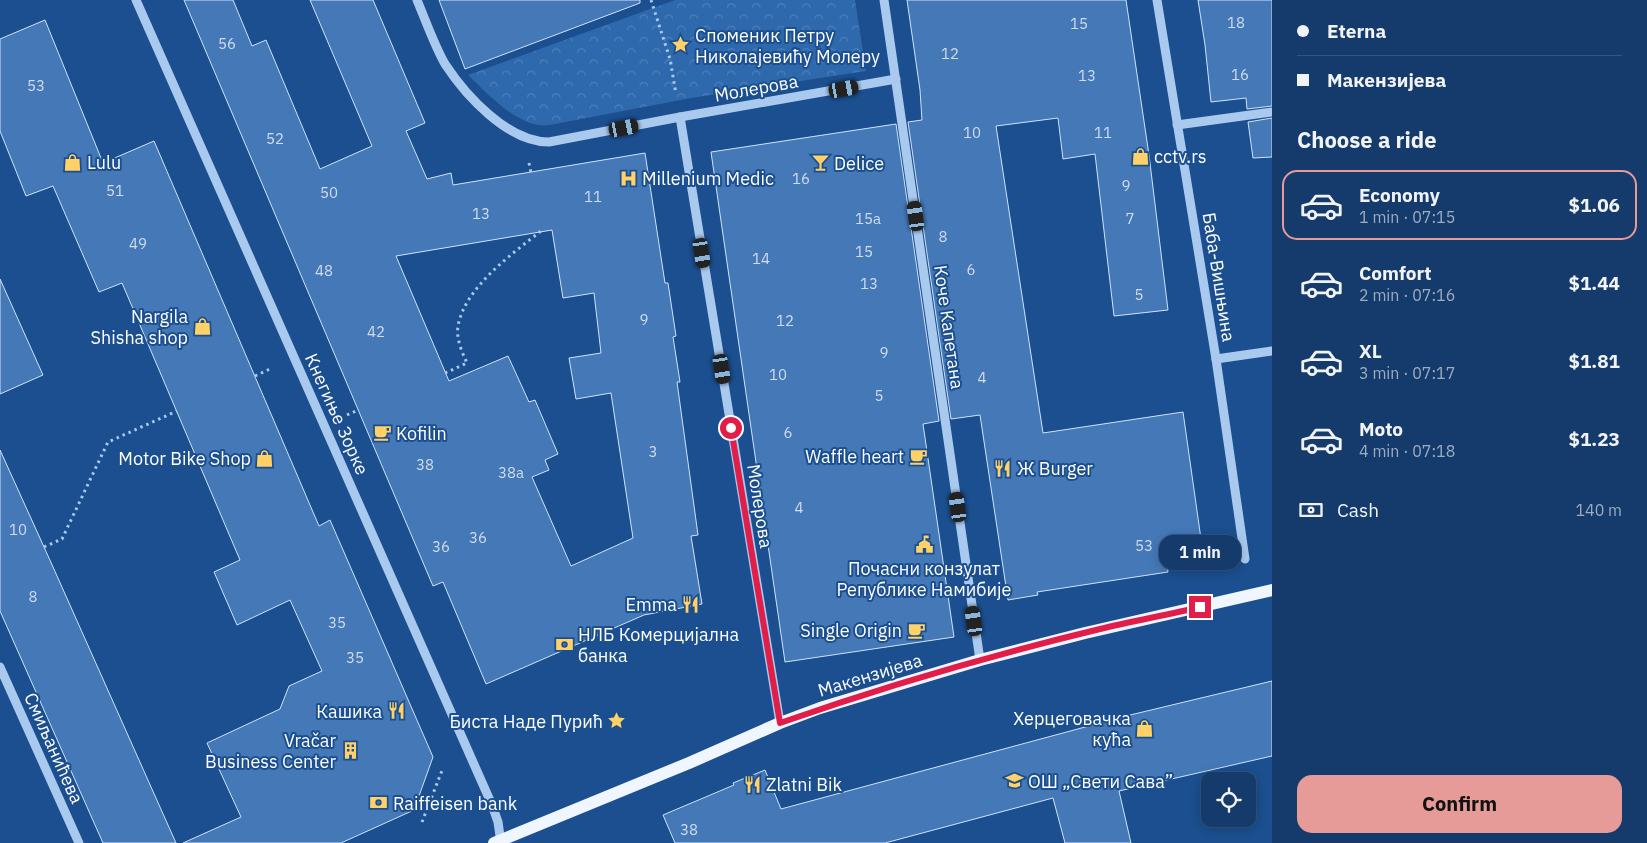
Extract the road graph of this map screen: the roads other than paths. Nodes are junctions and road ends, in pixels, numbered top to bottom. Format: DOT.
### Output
graph roads {
  1 [pos="136,0"];
  2 [pos="418,0"];
  3 [pos="884,0"];
  4 [pos="1157,0"];
  5 [pos="896,80"];
  6 [pos="1272,112"];
  7 [pos="680,117"];
  8 [pos="1177,125"];
  9 [pos="1272,351"];
  10 [pos="1216,360"];
  11 [pos="1245,559"];
  12 [pos="1272,590"];
  13 [pos="980,660"];
  14 [pos="0,667"];
  15 [pos="780,723"];
  16 [pos="499,842"];
  17 [pos="79,843"];
  1 -- 16 [label="street, Кнегиње Зорке"];
  2 -- 7 [label="street, Молерова"];
  3 -- 5 [label="street, Коче Капетана"];
  4 -- 8 [label="street, Баба-Вишњина"];
  5 -- 7 [label="street, Молерова"];
  5 -- 13 [label="street, Коче Капетана"];
  6 -- 8 [label="street"];
  7 -- 15 [label="street, Молерова"];
  8 -- 10 [label="street, Баба-Вишњина"];
  9 -- 10 [label="street"];
  10 -- 11 [label="street, Баба-Вишњина"];
  12 -- 13 [label="main road, Макензијева"];
  13 -- 15 [label="main road, Макензијева"];
  14 -- 17 [label="street, Смиљанићева"];
  15 -- 16 [label="main road, Макензијева"];
}
